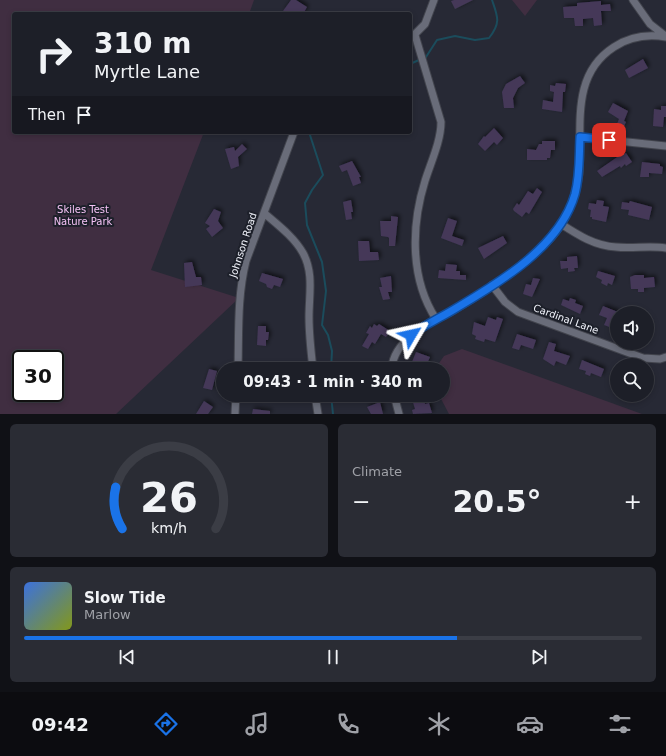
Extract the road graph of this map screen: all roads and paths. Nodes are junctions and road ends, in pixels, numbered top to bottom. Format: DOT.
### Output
graph roads {
  1 [pos="434,0"];
  2 [pos="633,0"];
  3 [pos="666,36"];
  4 [pos="413,37"];
  5 [pos="293,134"];
  6 [pos="580,137"];
  7 [pos="666,146"];
  8 [pos="264,213"];
  9 [pos="561,224"];
  10 [pos="666,248"];
  11 [pos="492,285"];
  12 [pos="436,319"];
  13 [pos="666,357"];
  14 [pos="238,362"];
  15 [pos="312,362"];
  16 [pos="394,362"];
  17 [pos="236,402"];
  18 [pos="316,402"];
  19 [pos="396,402"];
  20 [pos="235,414"];
  21 [pos="318,414"];
  22 [pos="399,414"];
  1 -- 4 [label="street"];
  2 -- 3 [label="street"];
  3 -- 6 [label="street"];
  4 -- 12 [label="street"];
  5 -- 8 [label="street, Johnson Road"];
  6 -- 7 [label="street"];
  6 -- 9 [label="street"];
  8 -- 14 [label="street, Johnson Road"];
  8 -- 15 [label="street"];
  9 -- 10 [label="street"];
  9 -- 11 [label="street"];
  11 -- 12 [label="street"];
  11 -- 13 [label="street, Cardinal Lane"];
  12 -- 16 [label="street"];
  17 -- 20 [label="street"];
  18 -- 21 [label="street"];
  19 -- 22 [label="street"];
}
